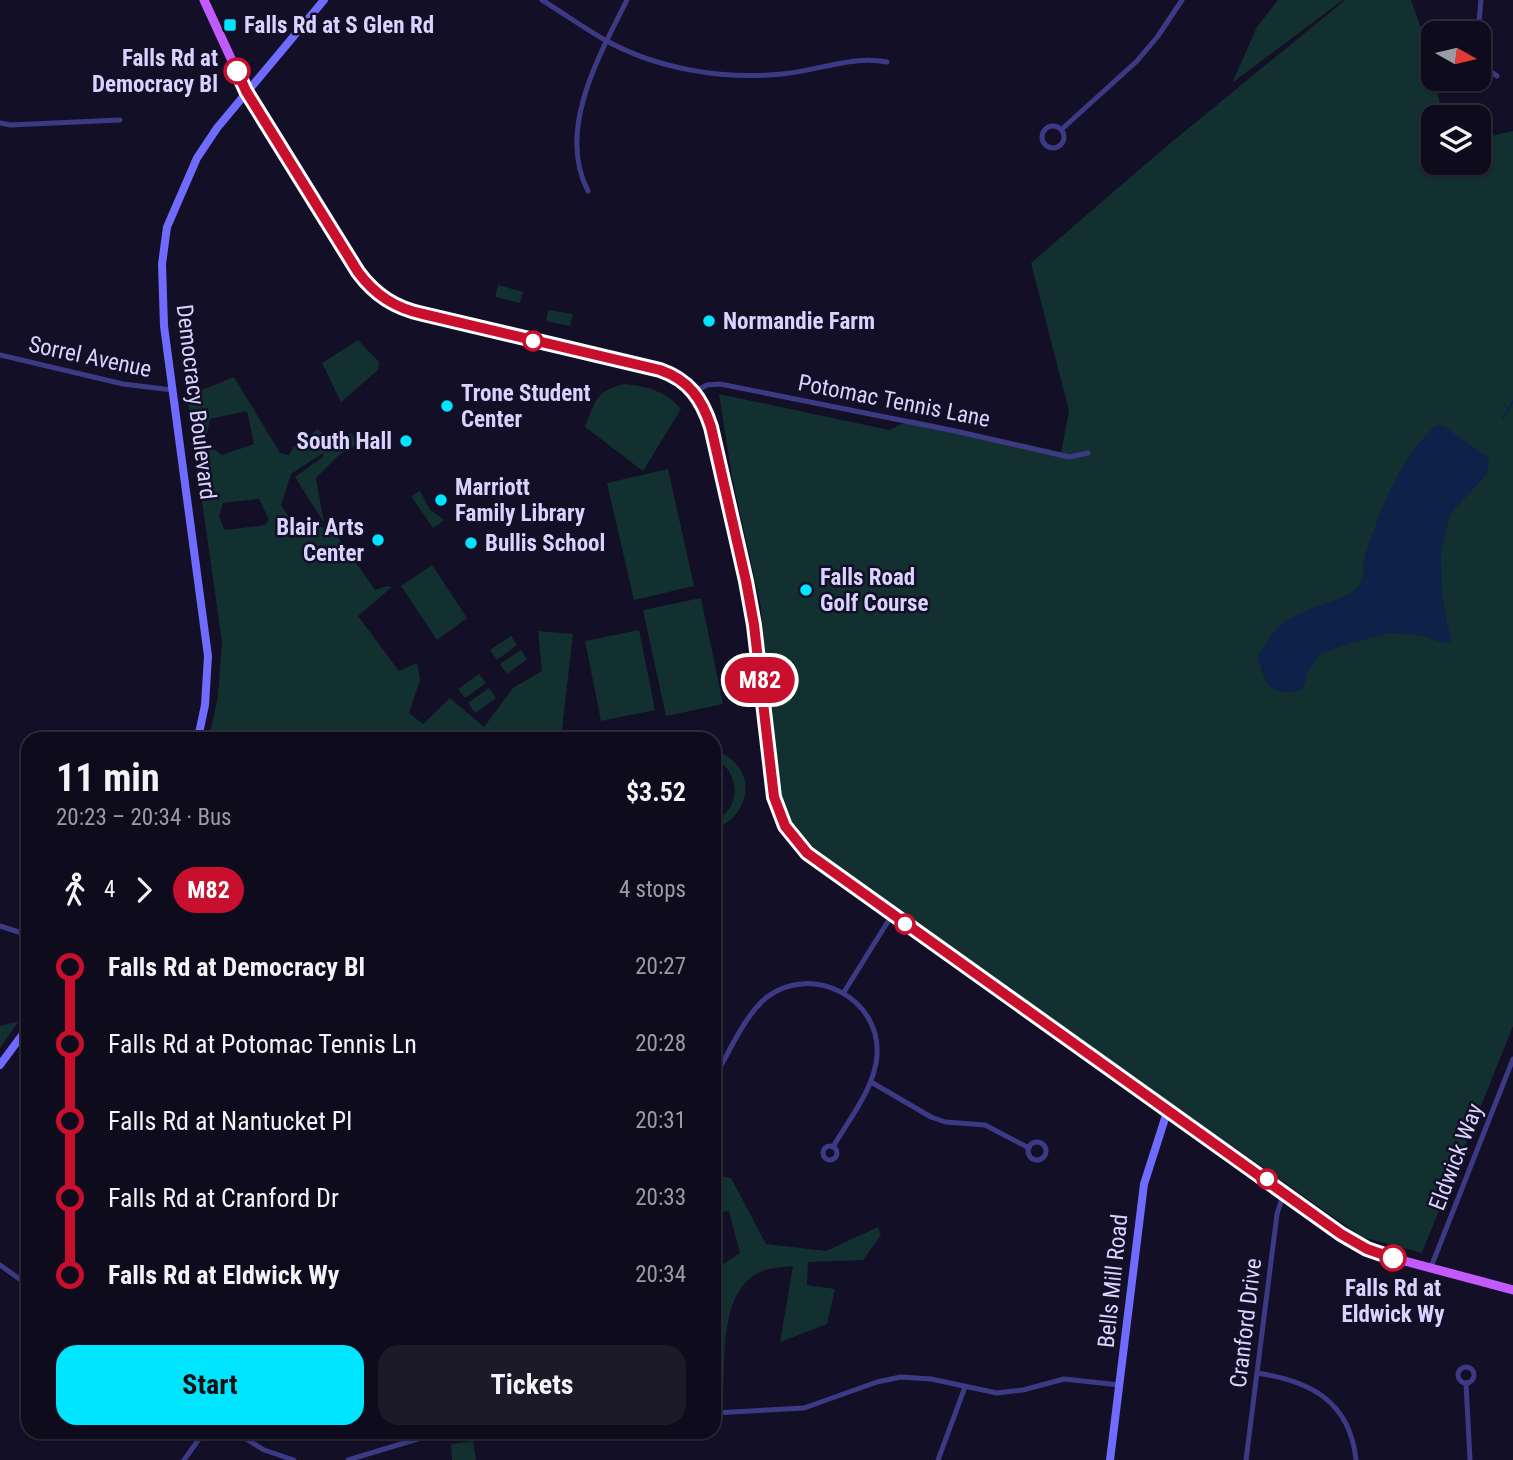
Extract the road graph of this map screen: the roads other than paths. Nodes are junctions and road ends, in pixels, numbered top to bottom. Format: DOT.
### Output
graph roads {
  1 [pos="204,0"];
  2 [pos="324,0"];
  3 [pos="542,0"];
  4 [pos="626,0"];
  5 [pos="1182,0"];
  6 [pos="1481,0"];
  7 [pos="1479,21"];
  8 [pos="606,40"];
  9 [pos="887,62"];
  10 [pos="1491,71"];
  11 [pos="1497,76"];
  12 [pos="246,91"];
  13 [pos="120,120"];
  14 [pos="0,123"];
  15 [pos="1062,129"];
  16 [pos="588,191"];
  17 [pos="0,355"];
  18 [pos="173,390"];
  19 [pos="694,391"];
  20 [pos="1088,453"];
  21 [pos="199,732"];
  22 [pos="892,915"];
  23 [pos="0,926"];
  24 [pos="21,933"];
  25 [pos="844,992"];
  26 [pos="21,1036"];
  27 [pos="1513,1059"];
  28 [pos="0,1065"];
  29 [pos="721,1066"];
  30 [pos="871,1082"];
  31 [pos="1168,1109"];
  32 [pos="833,1147"];
  33 [pos="1029,1148"];
  34 [pos="1284,1192"];
  35 [pos="0,1265"];
  36 [pos="1432,1267"];
  37 [pos="21,1280"];
  38 [pos="1513,1290"];
  39 [pos="1257,1373"];
  40 [pos="1466,1383"];
  41 [pos="1120,1385"];
  42 [pos="965,1387"];
  43 [pos="721,1413"];
  44 [pos="199,1439"];
  45 [pos="246,1439"];
  46 [pos="418,1439"];
  47 [pos="184,1460"];
  48 [pos="294,1460"];
  49 [pos="348,1460"];
  50 [pos="939,1460"];
  51 [pos="1110,1460"];
  52 [pos="1246,1460"];
  53 [pos="1356,1460"];
  54 [pos="1470,1460"];
  1 -- 12 [label="main road"];
  2 -- 12 [label="main road, Democracy Boulevard"];
  3 -- 8 [label="street"];
  4 -- 8 [label="street"];
  5 -- 15 [label="street"];
  6 -- 7 [label="street"];
  8 -- 9 [label="street"];
  8 -- 16 [label="street"];
  10 -- 11 [label="street"];
  12 -- 18 [label="main road, Democracy Boulevard"];
  12 -- 19 [label="main road"];
  13 -- 14 [label="street"];
  15 -- 15 [label="street"];
  17 -- 18 [label="street, Sorrel Avenue"];
  18 -- 21 [label="main road, Democracy Boulevard"];
  19 -- 20 [label="street, Potomac Tennis Lane"];
  19 -- 22 [label="main road"];
  22 -- 25 [label="street"];
  22 -- 31 [label="main road"];
  23 -- 24 [label="street"];
  25 -- 29 [label="street"];
  25 -- 30 [label="street"];
  26 -- 28 [label="main road"];
  27 -- 36 [label="street, Eldwick Way"];
  30 -- 32 [label="street"];
  30 -- 33 [label="street"];
  31 -- 34 [label="main road"];
  31 -- 41 [label="main road, Bells Mill Road"];
  34 -- 36 [label="main road"];
  34 -- 39 [label="street, Cranford Drive"];
  35 -- 37 [label="street"];
  36 -- 38 [label="main road"];
  39 -- 52 [label="street, Cranford Drive"];
  39 -- 53 [label="street"];
  40 -- 54 [label="street"];
  41 -- 42 [label="street"];
  41 -- 51 [label="main road, Bells Mill Road"];
  42 -- 43 [label="street"];
  42 -- 50 [label="street"];
  44 -- 47 [label="street"];
  45 -- 48 [label="street"];
  46 -- 49 [label="street"];
}
